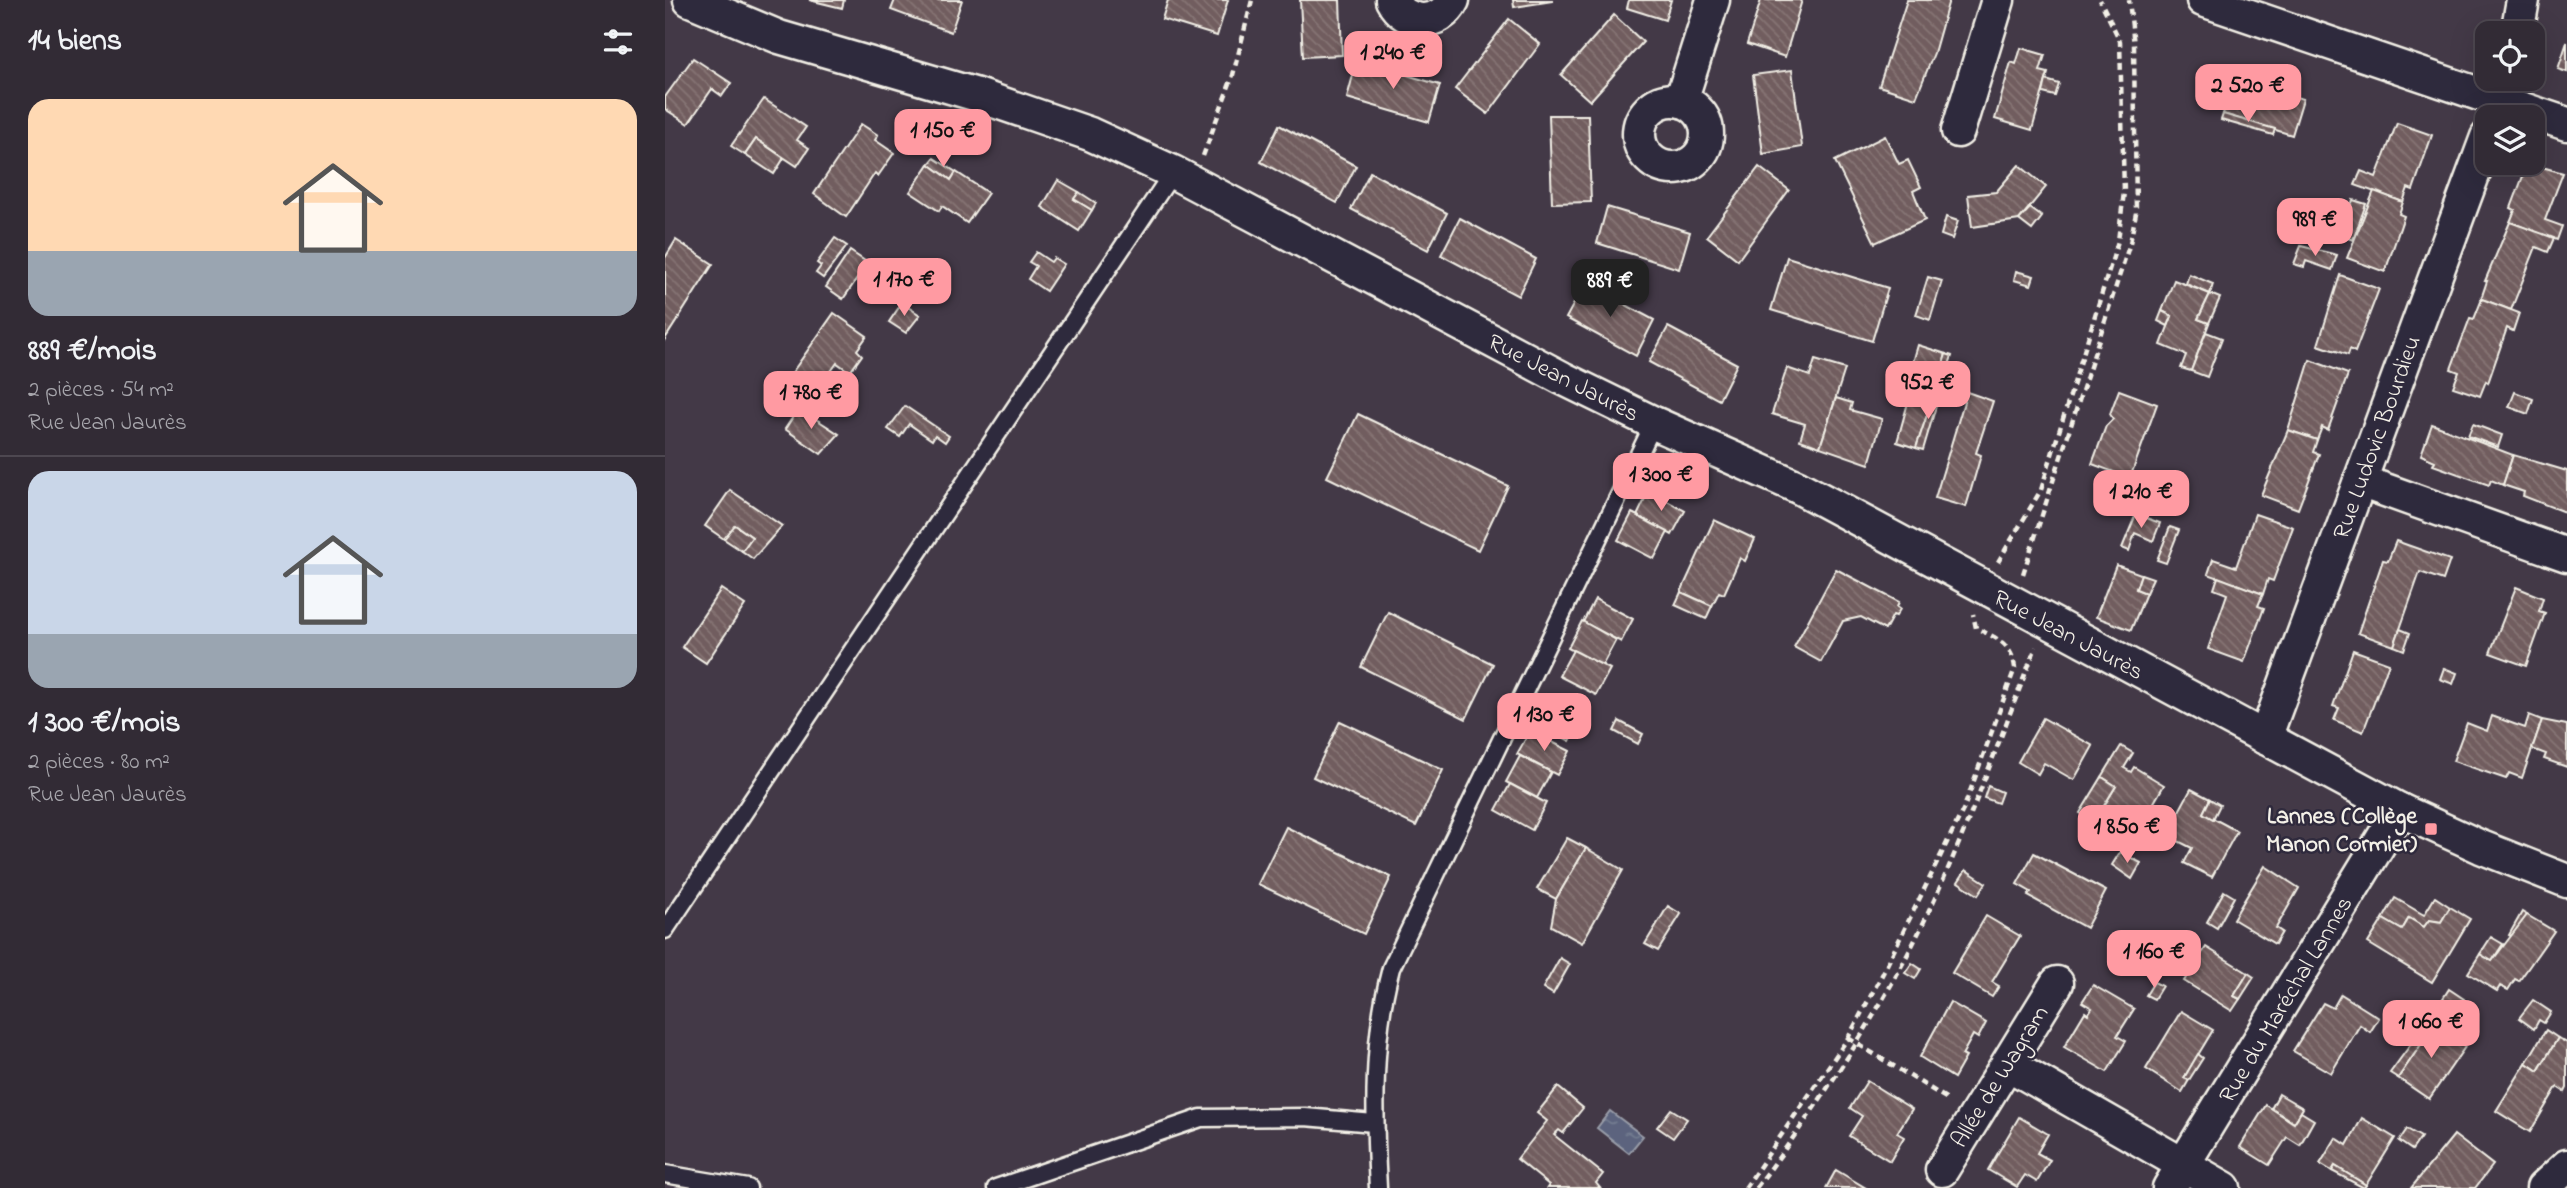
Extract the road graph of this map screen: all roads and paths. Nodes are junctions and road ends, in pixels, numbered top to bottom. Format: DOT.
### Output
graph roads {
  1 [pos="690,0"];
  2 [pos="1252,0"];
  3 [pos="1392,0"];
  4 [pos="1453,0"];
  5 [pos="1713,0"];
  6 [pos="1998,0"];
  7 [pos="2129,0"];
  8 [pos="2203,0"];
  9 [pos="2523,0"];
  10 [pos="2519,21"];
  11 [pos="2500,100"];
  12 [pos="1681,101"];
  13 [pos="2567,124"];
  14 [pos="1958,131"];
  15 [pos="2475,170"];
  16 [pos="1182,178"];
  17 [pos="1654,423"];
  18 [pos="2360,481"];
  19 [pos="2567,555"];
  20 [pos="2020,582"];
  21 [pos="2039,639"];
  22 [pos="2265,738"];
  23 [pos="2400,810"];
  24 [pos="2567,881"];
  25 [pos="665,930"];
  26 [pos="2057,983"];
  27 [pos="1848,1038"];
  28 [pos="1855,1042"];
  29 [pos="2008,1063"];
  30 [pos="1975,1116"];
  31 [pos="1374,1123"];
  32 [pos="2567,1166"];
  33 [pos="1941,1170"];
  34 [pos="665,1174"];
  35 [pos="2177,1176"];
  36 [pos="748,1188"];
  37 [pos="996,1188"];
  38 [pos="1378,1188"];
  39 [pos="1756,1188"];
  40 [pos="2224,1188"];
  41 [pos="2543,1188"];
  1 -- 16 [label="street, Rue Jean Jaurès"];
  2 -- 16 [label="path"];
  3 -- 4 [label="street"];
  5 -- 12 [label="street"];
  6 -- 14 [label="street"];
  7 -- 20 [label="path"];
  8 -- 11 [label="street"];
  9 -- 10 [label="street"];
  11 -- 13 [label="street"];
  15 -- 18 [label="street, Rue Ludovic Bourdieu"];
  16 -- 17 [label="street, Rue Jean Jaurès"];
  16 -- 25 [label="lane"];
  17 -- 22 [label="street, Rue Jean Jaurès"];
  17 -- 31 [label="lane"];
  18 -- 19 [label="street"];
  18 -- 22 [label="street, Rue Ludovic Bourdieu"];
  21 -- 28 [label="path"];
  22 -- 23 [label="street, Rue Jean Jaurès"];
  23 -- 24 [label="street, Rue Jean Jaurès"];
  23 -- 35 [label="street, Rue du Maréchal Lannes"];
  26 -- 29 [label="street, Allée de Wagram"];
  27 -- 28 [label="path"];
  28 -- 30 [label="path"];
  28 -- 39 [label="path"];
  29 -- 30 [label="street, Allée de Wagram"];
  29 -- 35 [label="street"];
  30 -- 33 [label="street, Allée de Wagram"];
  31 -- 37 [label="lane"];
  31 -- 38 [label="lane"];
  32 -- 41 [label="street"];
  34 -- 36 [label="lane"];
  35 -- 40 [label="street"];
}
